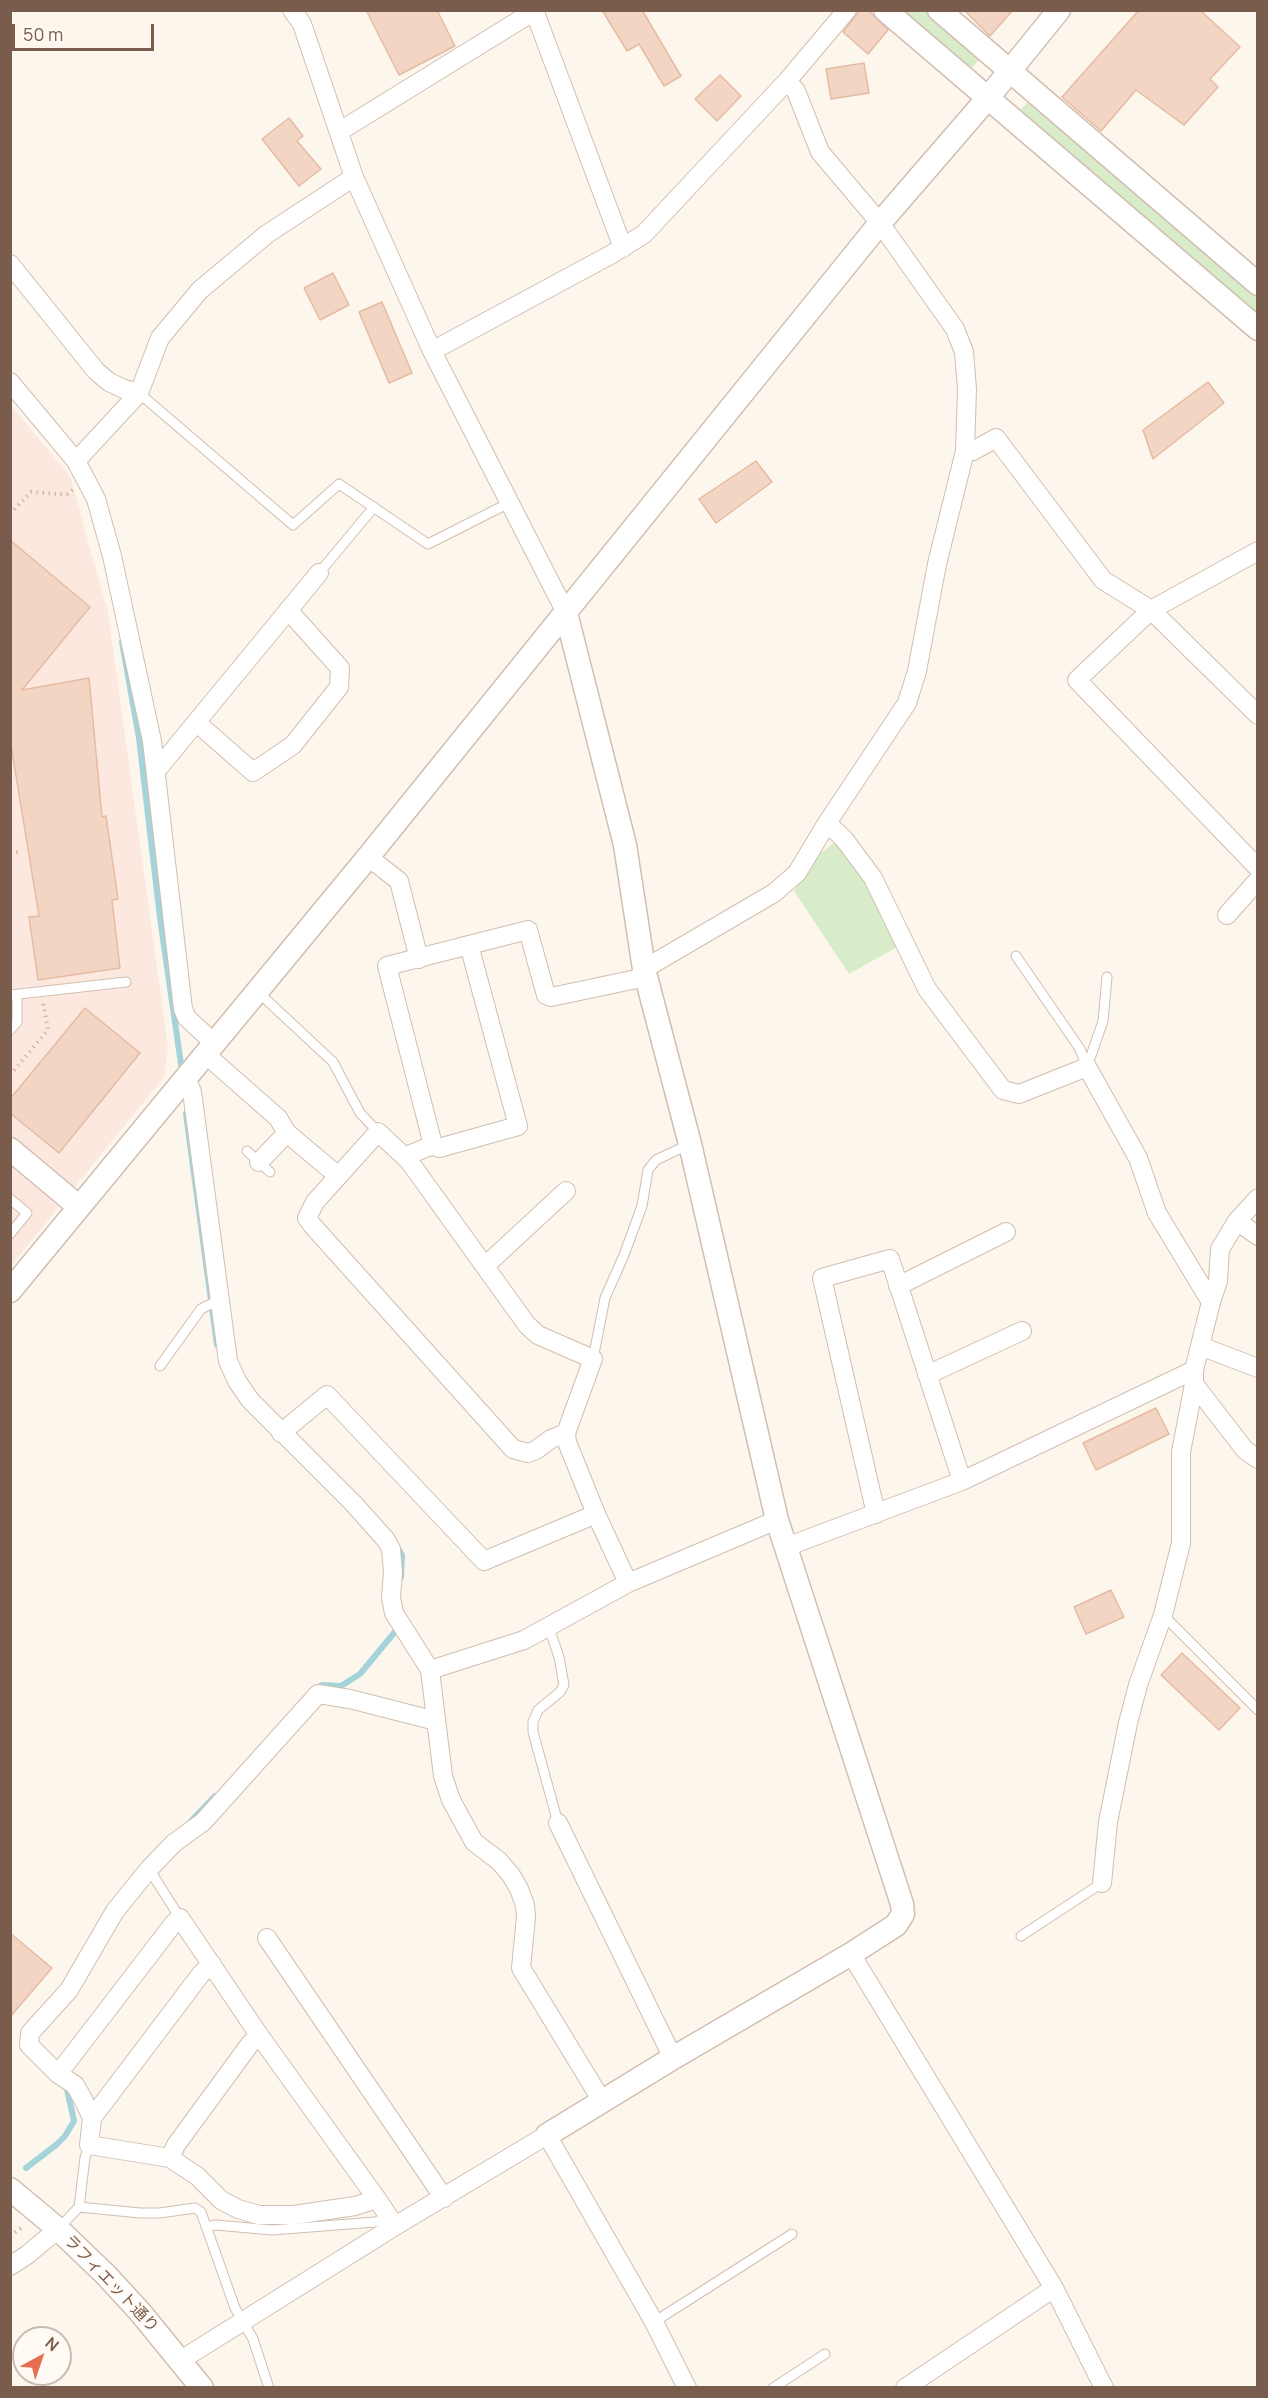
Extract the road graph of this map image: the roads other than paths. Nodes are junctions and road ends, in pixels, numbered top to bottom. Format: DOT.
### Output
graph roads {
  1 [pos="292,10"];
  2 [pos="847,10"];
  3 [pos="885,10"];
  4 [pos="939,10"];
  5 [pos="1059,10"];
  6 [pos="535,11"];
  7 [pos="1010,71"];
  8 [pos="787,81"];
  9 [pos="987,99"];
  10 [pos="340,131"];
  11 [pos="354,177"];
  12 [pos="880,223"];
  13 [pos="623,248"];
  14 [pos="10,264"];
  15 [pos="1257,284"];
  16 [pos="1257,329"];
  17 [pos="432,351"];
  18 [pos="10,382"];
  19 [pos="139,393"];
  20 [pos="965,451"];
  21 [pos="76,461"];
  22 [pos="509,503"];
  23 [pos="374,507"];
  24 [pos="1257,551"];
  25 [pos="319,573"];
  26 [pos="288,610"];
  27 [pos="1151,610"];
  28 [pos="566,613"];
  29 [pos="1257,715"];
  30 [pos="196,722"];
  31 [pos="156,771"];
  32 [pos="827,823"];
  33 [pos="368,857"];
  34 [pos="1257,868"];
  35 [pos="1257,880"];
  36 [pos="1227,915"];
  37 [pos="469,945"];
  38 [pos="1016,956"];
  39 [pos="418,959"];
  40 [pos="645,973"];
  41 [pos="1107,977"];
  42 [pos="126,982"];
  43 [pos="256,990"];
  44 [pos="14,995"];
  45 [pos="10,1030"];
  46 [pos="209,1048"];
  47 [pos="1087,1067"];
  48 [pos="186,1077"];
  49 [pos="378,1132"];
  50 [pos="287,1133"];
  51 [pos="690,1144"];
  52 [pos="434,1145"];
  53 [pos="10,1149"];
  54 [pos="409,1161"];
  55 [pos="258,1162"];
  56 [pos="337,1175"];
  57 [pos="566,1191"];
  58 [pos="1257,1198"];
  59 [pos="10,1199"];
  60 [pos="78,1206"];
  61 [pos="1237,1221"];
  62 [pos="1006,1232"];
  63 [pos="10,1234"];
  64 [pos="1257,1236"];
  65 [pos="485,1266"];
  66 [pos="898,1287"];
  67 [pos="10,1291"];
  68 [pos="219,1300"];
  69 [pos="1211,1302"];
  70 [pos="1022,1330"];
  71 [pos="1200,1346"];
  72 [pos="593,1359"];
  73 [pos="160,1366"];
  74 [pos="1257,1368"];
  75 [pos="927,1375"];
  76 [pos="1194,1377"];
  77 [pos="281,1433"];
  78 [pos="566,1433"];
  79 [pos="1257,1459"];
  80 [pos="962,1481"];
  81 [pos="596,1514"];
  82 [pos="876,1514"];
  83 [pos="777,1520"];
  84 [pos="786,1547"];
  85 [pos="628,1583"];
  86 [pos="1163,1616"];
  87 [pos="549,1628"];
  88 [pos="430,1670"];
  89 [pos="1257,1710"];
  90 [pos="436,1721"];
  91 [pos="558,1823"];
  92 [pos="148,1869"];
  93 [pos="1102,1883"];
  94 [pos="180,1918"];
  95 [pos="1021,1936"];
  96 [pos="267,1938"];
  97 [pos="851,1954"];
  98 [pos="212,1964"];
  99 [pos="259,2035"];
  100 [pos="673,2058"];
  101 [pos="58,2074"];
  102 [pos="602,2101"];
  103 [pos="92,2118"];
  104 [pos="547,2135"];
  105 [pos="89,2145"];
  106 [pos="170,2158"];
  107 [pos="10,2189"];
  108 [pos="444,2198"];
  109 [pos="377,2199"];
  110 [pos="79,2207"];
  111 [pos="392,2222"];
  112 [pos="206,2227"];
  113 [pos="58,2229"];
  114 [pos="792,2234"];
  115 [pos="10,2266"];
  116 [pos="1054,2288"];
  117 [pos="242,2322"];
  118 [pos="654,2322"];
  119 [pos="825,2354"];
  120 [pos="181,2360"];
  121 [pos="202,2388"];
  122 [pos="269,2388"];
  123 [pos="687,2388"];
  124 [pos="773,2388"];
  125 [pos="905,2388"];
  126 [pos="1104,2388"];
  1 -- 10 [label="street"];
  2 -- 8 [label="street"];
  3 -- 9 [label="street"];
  4 -- 7 [label="street"];
  5 -- 7 [label="street"];
  6 -- 10 [label="street"];
  6 -- 13 [label="street"];
  7 -- 9 [label="street"];
  7 -- 15 [label="street"];
  8 -- 12 [label="street"];
  8 -- 13 [label="street"];
  9 -- 12 [label="street"];
  9 -- 16 [label="street"];
  10 -- 11 [label="street"];
  11 -- 17 [label="street"];
  11 -- 19 [label="street"];
  12 -- 20 [label="street"];
  12 -- 28 [label="street"];
  13 -- 17 [label="street"];
  14 -- 19 [label="street"];
  17 -- 22 [label="street"];
  18 -- 21 [label="street"];
  19 -- 21 [label="street"];
  19 -- 23 [label="lane"];
  20 -- 27 [label="street"];
  20 -- 32 [label="street"];
  21 -- 31 [label="street"];
  22 -- 23 [label="lane"];
  22 -- 28 [label="street"];
  23 -- 25 [label="lane"];
  24 -- 27 [label="street"];
  25 -- 26 [label="street"];
  26 -- 30 [label="street"];
  26 -- 30 [label="street"];
  27 -- 29 [label="street"];
  27 -- 34 [label="street"];
  28 -- 33 [label="street"];
  28 -- 40 [label="street"];
  30 -- 31 [label="street"];
  31 -- 46 [label="street"];
  32 -- 40 [label="street"];
  32 -- 47 [label="street"];
  33 -- 39 [label="street"];
  33 -- 43 [label="street"];
  35 -- 36 [label="street"];
  37 -- 39 [label="street"];
  37 -- 40 [label="street"];
  37 -- 52 [label="street"];
  38 -- 47 [label="lane"];
  39 -- 52 [label="street"];
  40 -- 51 [label="street"];
  41 -- 47 [label="lane"];
  42 -- 44 [label="lane"];
  43 -- 46 [label="street"];
  43 -- 49 [label="lane"];
  44 -- 45 [label="lane"];
  46 -- 48 [label="street"];
  46 -- 50 [label="street"];
  47 -- 69 [label="street"];
  48 -- 60 [label="street"];
  48 -- 68 [label="street"];
  49 -- 54 [label="street"];
  49 -- 56 [label="street"];
  50 -- 55 [label="street"];
  50 -- 56 [label="street"];
  51 -- 72 [label="lane"];
  51 -- 83 [label="street"];
  52 -- 54 [label="street"];
  53 -- 60 [label="street"];
  54 -- 65 [label="street"];
  56 -- 78 [label="street"];
  57 -- 65 [label="street"];
  58 -- 61 [label="street"];
  59 -- 63 [label="lane"];
  60 -- 67 [label="street"];
  61 -- 64 [label="street"];
  61 -- 69 [label="street"];
  62 -- 66 [label="street"];
  65 -- 72 [label="street"];
  66 -- 75 [label="street"];
  66 -- 82 [label="street"];
  68 -- 73 [label="lane"];
  68 -- 77 [label="street"];
  69 -- 71 [label="street"];
  70 -- 75 [label="street"];
  71 -- 74 [label="street"];
  71 -- 76 [label="street"];
  72 -- 78 [label="street"];
  75 -- 80 [label="street"];
  76 -- 79 [label="street"];
  76 -- 80 [label="street"];
  76 -- 86 [label="street"];
  77 -- 81 [label="street"];
  77 -- 88 [label="street"];
  78 -- 81 [label="street"];
  80 -- 82 [label="street"];
  81 -- 85 [label="street"];
  82 -- 84 [label="street"];
  83 -- 84 [label="street"];
  83 -- 85 [label="street"];
  84 -- 97 [label="street"];
  85 -- 87 [label="street"];
  86 -- 89 [label="lane"];
  86 -- 93 [label="street"];
  87 -- 88 [label="street"];
  87 -- 91 [label="lane"];
  88 -- 90 [label="street"];
  90 -- 92 [label="street"];
  90 -- 102 [label="street"];
  91 -- 100 [label="street"];
  92 -- 94 [label="lane"];
  92 -- 101 [label="street"];
  93 -- 95 [label="lane"];
  94 -- 98 [label="street"];
  94 -- 101 [label="street"];
  96 -- 108 [label="street"];
  97 -- 100 [label="street"];
  97 -- 116 [label="street"];
  98 -- 99 [label="street"];
  98 -- 103 [label="street"];
  99 -- 106 [label="street"];
  99 -- 109 [label="street"];
  100 -- 102 [label="street"];
  101 -- 103 [label="street"];
  102 -- 104 [label="street"];
  103 -- 105 [label="street"];
  104 -- 108 [label="street"];
  104 -- 118 [label="street"];
  105 -- 106 [label="street"];
  105 -- 110 [label="lane"];
  106 -- 109 [label="street"];
  107 -- 113 [label="street, ラフィエット通り"];
  108 -- 111 [label="street"];
  109 -- 111 [label="street"];
  110 -- 112 [label="lane"];
  110 -- 113 [label="lane"];
  111 -- 112 [label="lane"];
  111 -- 117 [label="street"];
  112 -- 117 [label="lane"];
  113 -- 115 [label="street"];
  113 -- 120 [label="street, ラフィエット通り"];
  114 -- 118 [label="lane"];
  116 -- 125 [label="street"];
  116 -- 126 [label="street"];
  117 -- 120 [label="street"];
  117 -- 122 [label="lane"];
  118 -- 123 [label="street"];
  119 -- 124 [label="lane"];
  120 -- 121 [label="street, ラフィエット通り"];
}
